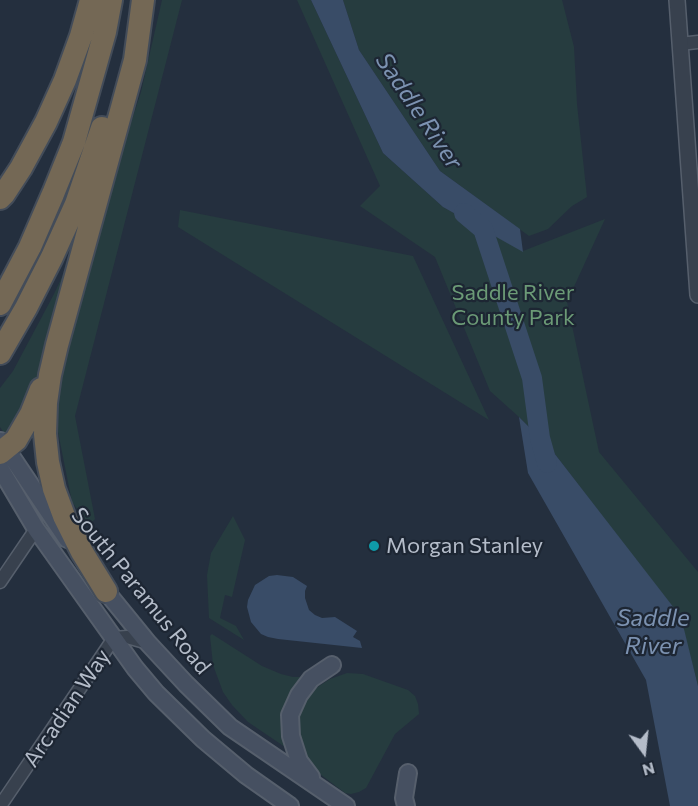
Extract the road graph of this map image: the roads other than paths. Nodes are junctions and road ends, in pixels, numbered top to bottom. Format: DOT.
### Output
graph roads {
  1 [pos="91,0"];
  2 [pos="111,0"];
  3 [pos="137,0"];
  4 [pos="144,0"];
  5 [pos="678,0"];
  6 [pos="698,42"];
  7 [pos="680,44"];
  8 [pos="0,198"];
  9 [pos="696,244"];
  10 [pos="698,295"];
  11 [pos="0,304"];
  12 [pos="57,345"];
  13 [pos="0,353"];
  14 [pos="1,453"];
  15 [pos="36,529"];
  16 [pos="0,582"];
  17 [pos="106,591"];
  18 [pos="114,638"];
  19 [pos="148,643"];
  20 [pos="332,665"];
  21 [pos="408,773"];
  22 [pos="316,786"];
  23 [pos="0,806"];
  24 [pos="290,806"];
  25 [pos="346,806"];
  26 [pos="406,806"];
  1 -- 8 [label="highway"];
  2 -- 11 [label="highway"];
  3 -- 13 [label="highway"];
  4 -- 12 [label="highway"];
  5 -- 7 [label="street"];
  6 -- 7 [label="street"];
  7 -- 9 [label="street"];
  9 -- 10 [label="street"];
  12 -- 14 [label="highway"];
  12 -- 17 [label="highway"];
  14 -- 15 [label="main road, South Paramus Road"];
  14 -- 17 [label="main road, South Paramus Road"];
  15 -- 16 [label="street"];
  15 -- 18 [label="main road, South Paramus Road"];
  17 -- 19 [label="main road, South Paramus Road"];
  18 -- 19 [label="street, Arcadian Way"];
  18 -- 23 [label="street, Arcadian Way"];
  18 -- 24 [label="main road, South Paramus Road"];
  19 -- 22 [label="main road, South Paramus Road"];
  20 -- 22 [label="main road"];
  21 -- 26 [label="main road"];
  22 -- 25 [label="main road, South Paramus Road"];
}
